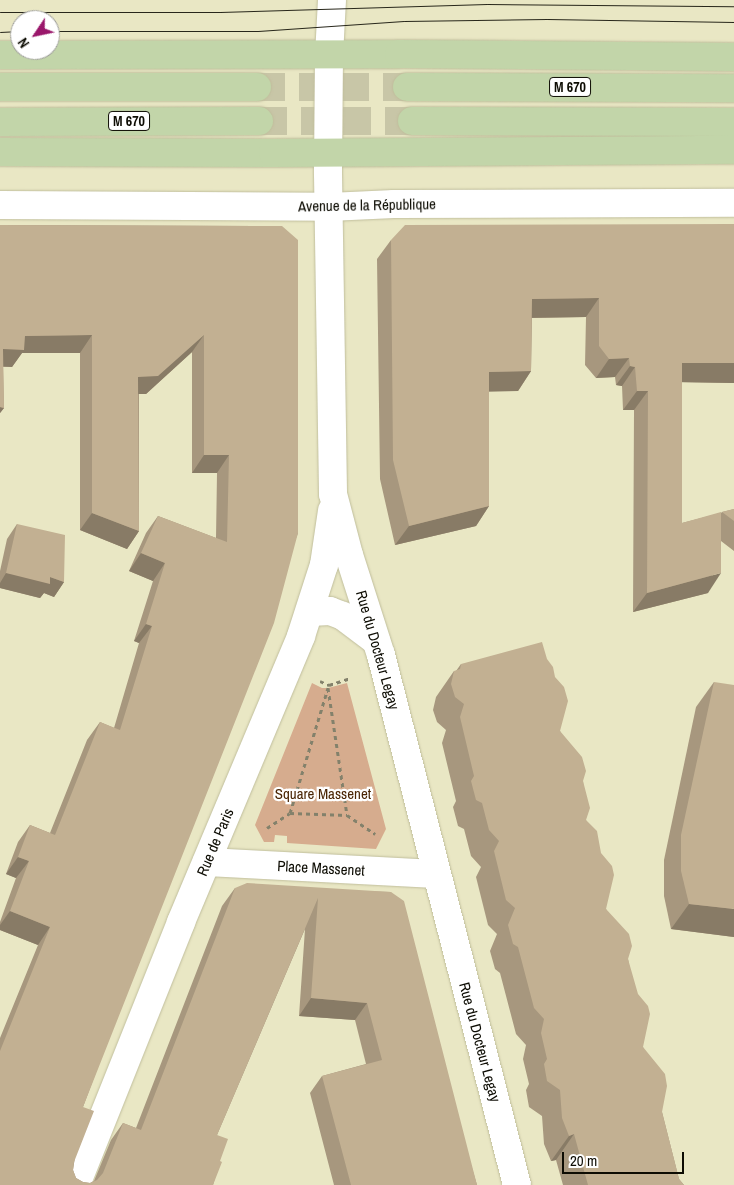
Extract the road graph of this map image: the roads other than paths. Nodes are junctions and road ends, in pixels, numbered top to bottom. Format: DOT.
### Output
graph roads {
  1 [pos="332,0"];
  2 [pos="0,55"];
  3 [pos="329,55"];
  4 [pos="734,57"];
  5 [pos="257,87"];
  6 [pos="407,87"];
  7 [pos="0,88"];
  8 [pos="734,88"];
  9 [pos="259,121"];
  10 [pos="412,121"];
  11 [pos="0,122"];
  12 [pos="734,122"];
  13 [pos="734,150"];
  14 [pos="0,152"];
  15 [pos="328,152"];
  16 [pos="734,203"];
  17 [pos="0,205"];
  18 [pos="329,207"];
  19 [pos="333,494"];
  20 [pos="310,612"];
  21 [pos="379,648"];
  22 [pos="207,862"];
  23 [pos="436,874"];
  24 [pos="76,1185"];
  25 [pos="518,1185"];
  1 -- 3 [label="street, Rue du Docteur Legay"];
  2 -- 3 [label="main road"];
  3 -- 4 [label="main road"];
  3 -- 15 [label="street, Rue du Docteur Legay"];
  5 -- 7 [label="main road, M 670"];
  6 -- 8 [label="main road, M 670"];
  9 -- 11 [label="main road, M 670"];
  10 -- 12 [label="main road"];
  13 -- 15 [label="main road"];
  14 -- 15 [label="main road"];
  15 -- 18 [label="street, Rue du Docteur Legay"];
  16 -- 18 [label="street, Avenue de la République"];
  17 -- 18 [label="street, Avenue de la République"];
  18 -- 19 [label="street, Rue du Docteur Legay"];
  19 -- 20 [label="street, Rue de Paris"];
  19 -- 21 [label="street, Rue du Docteur Legay"];
  20 -- 21 [label="street"];
  20 -- 22 [label="street, Rue de Paris"];
  21 -- 23 [label="street, Rue du Docteur Legay"];
  22 -- 23 [label="street, Place Massenet"];
  22 -- 24 [label="street, Rue de Paris"];
  23 -- 25 [label="street, Rue du Docteur Legay"];
}
